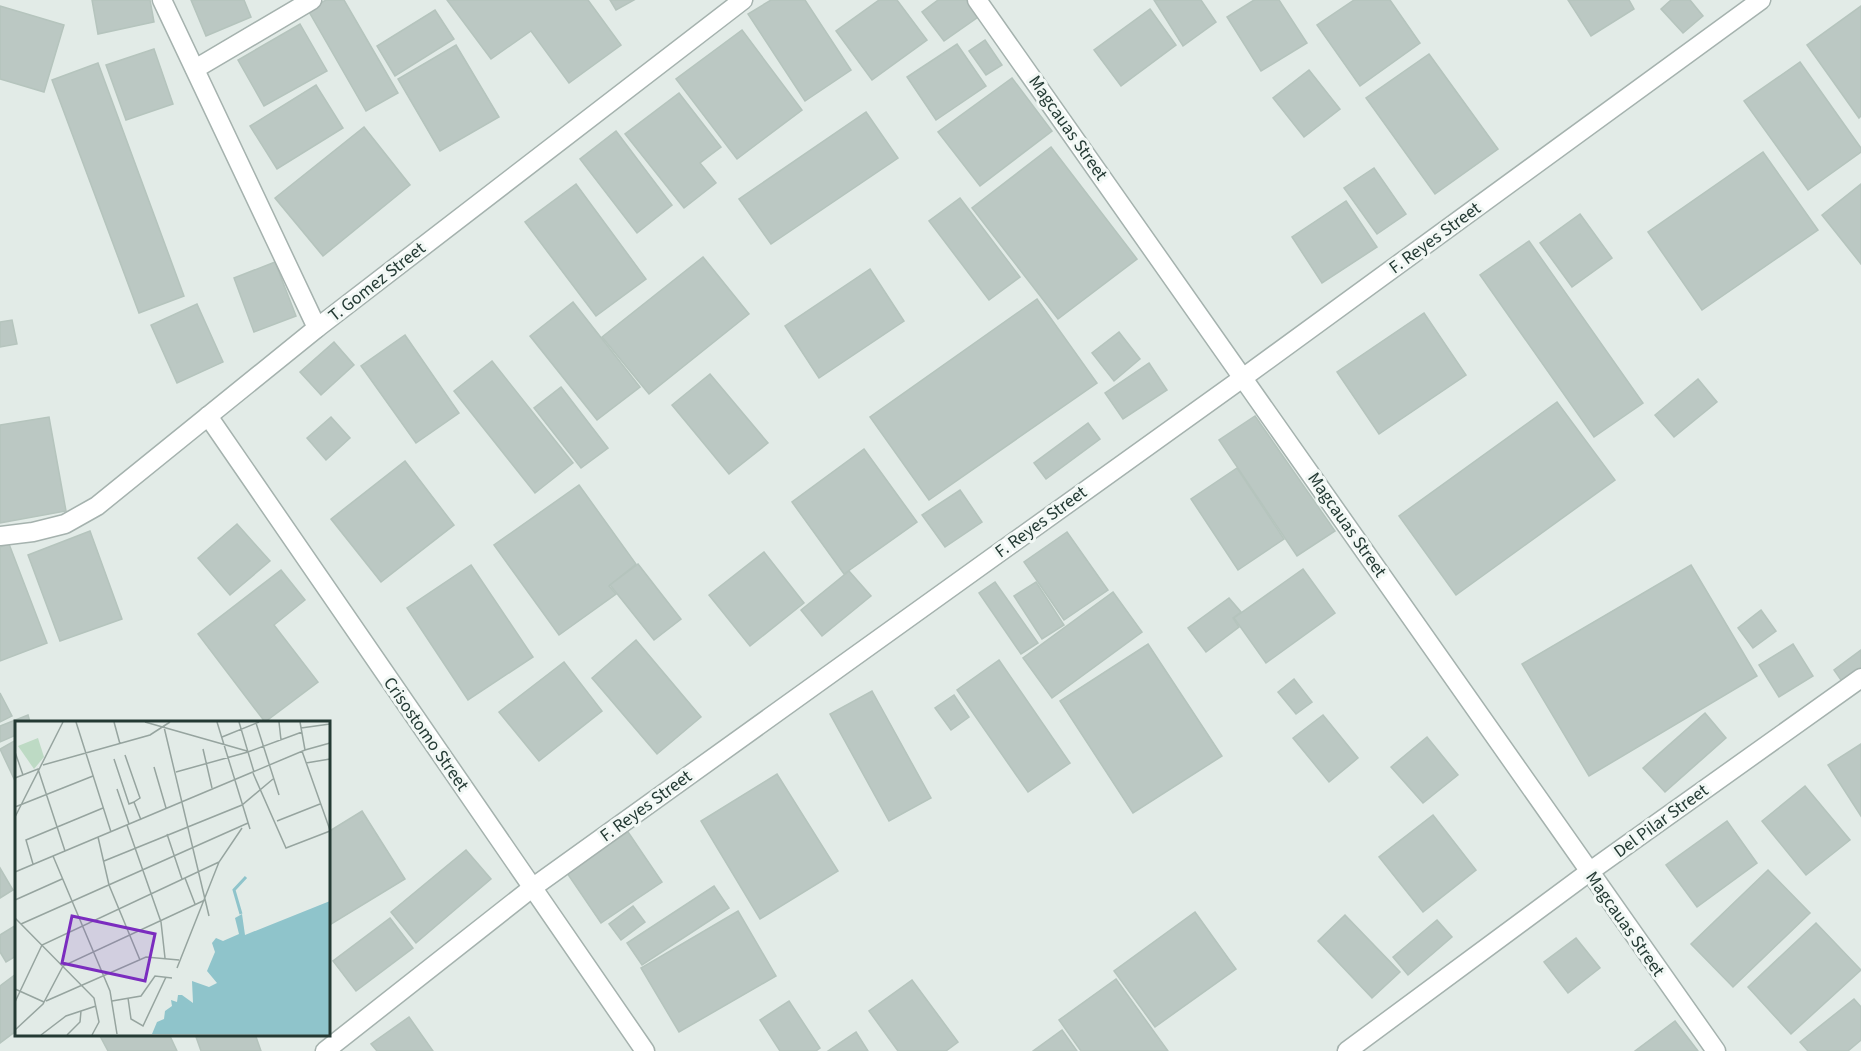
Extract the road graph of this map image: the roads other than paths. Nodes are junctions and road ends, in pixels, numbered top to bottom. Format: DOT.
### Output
graph roads {
  1 [pos="162,0"];
  2 [pos="312,0"];
  3 [pos="743,0"];
  4 [pos="977,0"];
  5 [pos="1761,0"];
  6 [pos="195,69"];
  7 [pos="317,327"];
  8 [pos="1244,377"];
  9 [pos="208,416"];
  10 [pos="0,536"];
  11 [pos="1861,678"];
  12 [pos="1589,872"];
  13 [pos="532,888"];
  14 [pos="325,1051"];
  15 [pos="645,1051"];
  16 [pos="1347,1051"];
  17 [pos="1716,1051"];
  1 -- 6 [label="street"];
  2 -- 6 [label="street"];
  3 -- 7 [label="street, T. Gomez Street"];
  4 -- 8 [label="street, Magcauas Street"];
  5 -- 8 [label="street, F. Reyes Street"];
  6 -- 7 [label="street"];
  7 -- 9 [label="street, T. Gomez Street"];
  8 -- 12 [label="street, Magcauas Street"];
  8 -- 13 [label="street, F. Reyes Street"];
  9 -- 10 [label="street, T. Gomez Street"];
  9 -- 13 [label="street, Crisostomo Street"];
  11 -- 12 [label="street, Del Pilar Street"];
  12 -- 16 [label="street, Del Pilar Street"];
  12 -- 17 [label="street, Magcauas Street"];
  13 -- 14 [label="street, F. Reyes Street"];
  13 -- 15 [label="street, Crisostomo Street"];
}
